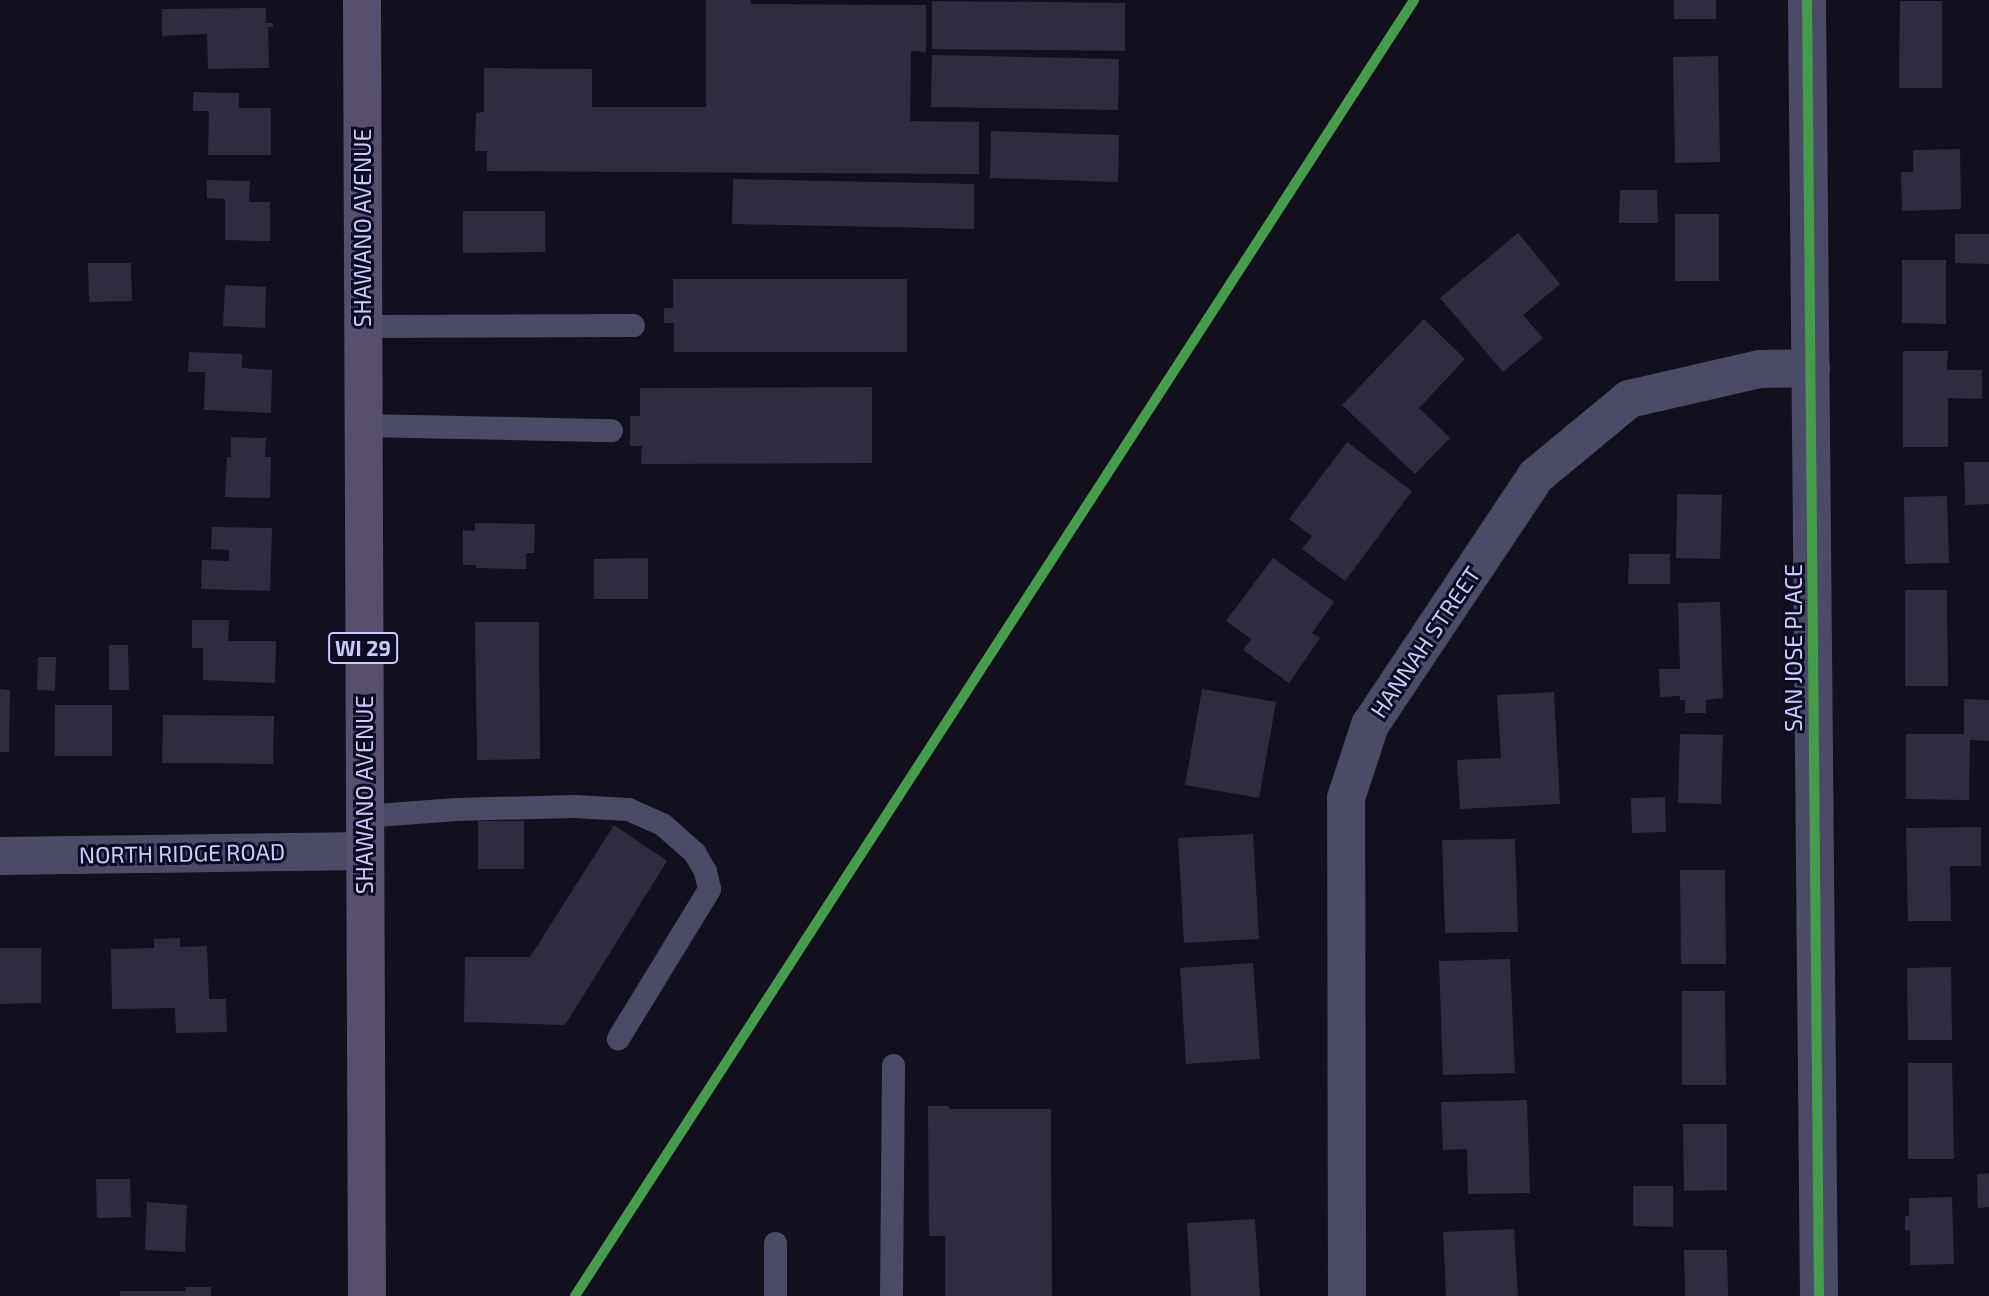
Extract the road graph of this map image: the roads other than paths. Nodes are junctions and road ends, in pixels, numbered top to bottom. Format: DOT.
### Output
graph roads {
  1 [pos="362,0"];
  2 [pos="1807,0"];
  3 [pos="633,325"];
  4 [pos="362,326"];
  5 [pos="1811,369"];
  6 [pos="363,425"];
  7 [pos="611,430"];
  8 [pos="363,834"];
  9 [pos="0,856"];
  10 [pos="618,1038"];
  11 [pos="893,1065"];
  12 [pos="775,1243"];
  13 [pos="367,1296"];
  14 [pos="775,1296"];
  15 [pos="891,1296"];
  16 [pos="1348,1296"];
  17 [pos="1819,1296"];
  1 -- 4 [label="main road, SHAWANO AVENUE / WI 29"];
  2 -- 5 [label="street, SAN JOSE PLACE"];
  3 -- 4 [label="lane"];
  4 -- 6 [label="main road, SHAWANO AVENUE / WI 29"];
  5 -- 16 [label="street, HANNAH STREET"];
  5 -- 17 [label="street, SAN JOSE PLACE"];
  6 -- 7 [label="lane"];
  6 -- 8 [label="main road, SHAWANO AVENUE / WI 29"];
  8 -- 9 [label="street, NORTH RIDGE ROAD"];
  8 -- 10 [label="lane"];
  8 -- 13 [label="main road, SHAWANO AVENUE / WI 29"];
  11 -- 15 [label="lane"];
  12 -- 14 [label="lane"];
}
